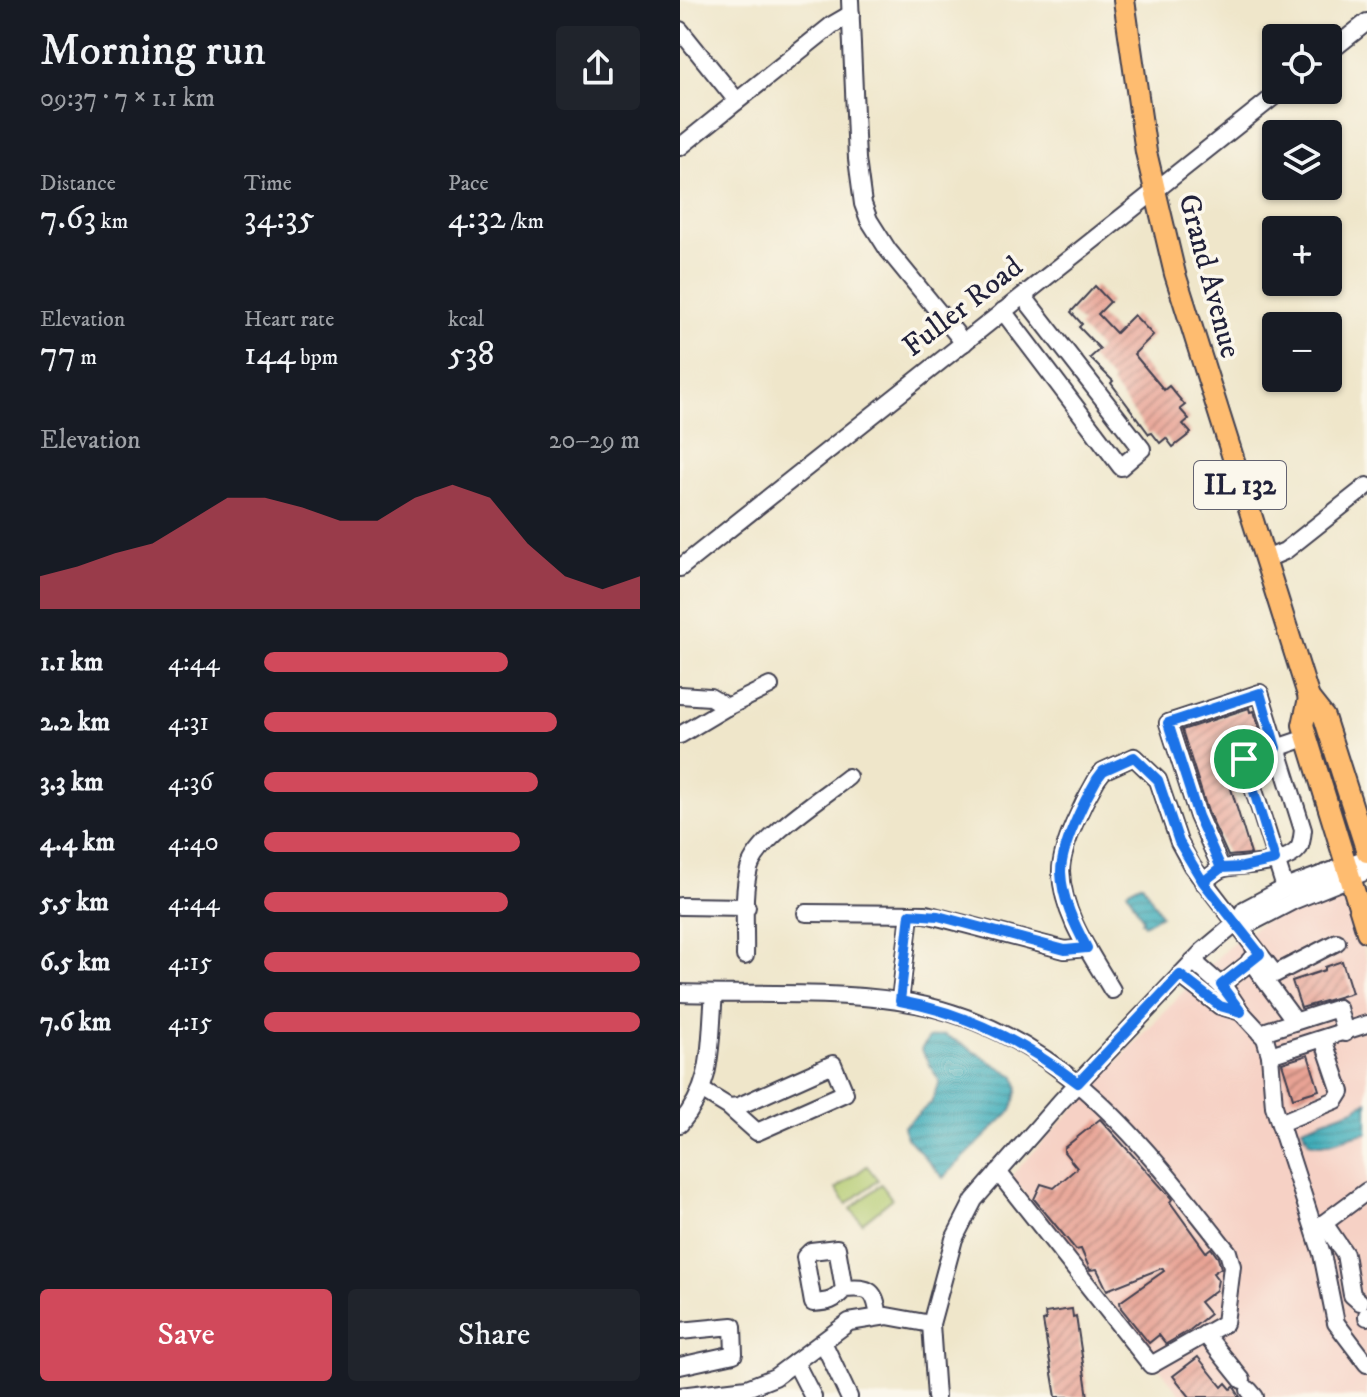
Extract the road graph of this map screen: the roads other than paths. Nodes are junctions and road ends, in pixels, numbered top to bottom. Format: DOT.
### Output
graph roads {
  1 [pos="1124,0"];
  2 [pos="851,7"];
  3 [pos="1367,22"];
  4 [pos="680,30"];
  5 [pos="1342,42"];
  6 [pos="737,101"];
  7 [pos="1264,104"];
  8 [pos="680,147"];
  9 [pos="1155,191"];
  10 [pos="1023,296"];
  11 [pos="1003,311"];
  12 [pos="964,343"];
  13 [pos="1074,361"];
  14 [pos="1054,378"];
  15 [pos="1367,486"];
  16 [pos="1264,560"];
  17 [pos="680,568"];
  18 [pos="770,686"];
  19 [pos="680,695"];
  20 [pos="1309,698"];
  21 [pos="727,707"];
  22 [pos="680,735"];
  23 [pos="1306,738"];
  24 [pos="1276,748"];
  25 [pos="848,777"];
  26 [pos="1361,821"];
  27 [pos="1367,855"];
  28 [pos="1275,860"];
  29 [pos="1221,868"];
  30 [pos="1354,872"];
  31 [pos="1203,882"];
  32 [pos="1285,888"];
  33 [pos="680,906"];
  34 [pos="747,907"];
  35 [pos="806,913"];
  36 [pos="910,914"];
  37 [pos="1234,925"];
  38 [pos="1367,932"];
  39 [pos="1337,942"];
  40 [pos="1087,948"];
  41 [pos="745,956"];
  42 [pos="1250,960"];
  43 [pos="1193,961"];
  44 [pos="1180,975"];
  45 [pos="1221,985"];
  46 [pos="1112,990"];
  47 [pos="680,993"];
  48 [pos="714,994"];
  49 [pos="900,1001"];
  50 [pos="1241,1012"];
  51 [pos="1295,1021"];
  52 [pos="1366,1026"];
  53 [pos="1260,1033"];
  54 [pos="1345,1033"];
  55 [pos="1323,1039"];
  56 [pos="1270,1055"];
  57 [pos="1078,1083"];
  58 [pos="703,1091"];
  59 [pos="729,1107"];
  60 [pos="1280,1123"];
  61 [pos="680,1124"];
  62 [pos="998,1172"];
  63 [pos="1367,1191"];
  64 [pos="1320,1227"];
  65 [pos="844,1289"];
  66 [pos="1365,1308"];
  67 [pos="879,1317"];
  68 [pos="1336,1323"];
  69 [pos="931,1324"];
  70 [pos="680,1331"];
  71 [pos="1205,1334"];
  72 [pos="823,1342"];
  73 [pos="1362,1346"];
  74 [pos="795,1362"];
  75 [pos="1367,1364"];
  76 [pos="684,1366"];
  77 [pos="1249,1389"];
  78 [pos="689,1396"];
  79 [pos="813,1397"];
  80 [pos="849,1397"];
  81 [pos="936,1397"];
  1 -- 9 [label="main road, Grand Avenue"];
  2 -- 6 [label="street"];
  2 -- 12 [label="street"];
  3 -- 5 [label="street"];
  4 -- 6 [label="street"];
  6 -- 8 [label="street"];
  7 -- 9 [label="street, Fuller Road"];
  9 -- 10 [label="street, Fuller Road"];
  9 -- 16 [label="main road, Grand Avenue / IL 132"];
  10 -- 11 [label="street, Fuller Road"];
  10 -- 13 [label="street"];
  11 -- 12 [label="street, Fuller Road"];
  11 -- 14 [label="street"];
  12 -- 17 [label="street, Fuller Road"];
  13 -- 14 [label="street"];
  13 -- 14 [label="street"];
  15 -- 16 [label="street"];
  16 -- 20 [label="main road, Grand Avenue / IL 132"];
  18 -- 21 [label="street"];
  19 -- 21 [label="street"];
  20 -- 23 [label="main road, Grand Avenue / IL 132"];
  20 -- 26 [label="main road, Grand Avenue / IL 132"];
  21 -- 22 [label="street"];
  23 -- 24 [label="street"];
  23 -- 30 [label="main road, Grand Avenue / IL 132"];
  24 -- 28 [label="street"];
  24 -- 28 [label="street"];
  24 -- 29 [label="street"];
  25 -- 34 [label="street"];
  26 -- 27 [label="main road, Grand Avenue / IL 132"];
  27 -- 30 [label="street"];
  28 -- 29 [label="street"];
  28 -- 32 [label="street"];
  29 -- 31 [label="street"];
  30 -- 32 [label="street"];
  30 -- 37 [label="street"];
  30 -- 38 [label="main road, Grand Avenue / IL 132"];
  31 -- 37 [label="street"];
  31 -- 40 [label="street"];
  32 -- 37 [label="street"];
  33 -- 34 [label="street"];
  34 -- 41 [label="street"];
  35 -- 36 [label="street"];
  36 -- 40 [label="street"];
  36 -- 49 [label="street"];
  37 -- 42 [label="street"];
  37 -- 43 [label="street"];
  39 -- 42 [label="street"];
  40 -- 46 [label="street"];
  42 -- 45 [label="street"];
  42 -- 51 [label="street"];
  43 -- 44 [label="street"];
  43 -- 45 [label="street"];
  44 -- 50 [label="street"];
  44 -- 57 [label="street"];
  45 -- 50 [label="street"];
  47 -- 48 [label="street"];
  48 -- 49 [label="street"];
  48 -- 58 [label="street"];
  49 -- 57 [label="street"];
  50 -- 53 [label="street"];
  51 -- 53 [label="street"];
  51 -- 54 [label="street"];
  52 -- 54 [label="street"];
  53 -- 56 [label="street"];
  54 -- 55 [label="street"];
  55 -- 56 [label="street"];
  55 -- 60 [label="street"];
  56 -- 60 [label="street"];
  57 -- 62 [label="street"];
  57 -- 71 [label="street"];
  58 -- 59 [label="street"];
  58 -- 61 [label="street"];
  59 -- 59 [label="street"];
  60 -- 64 [label="street"];
  62 -- 69 [label="street"];
  62 -- 71 [label="street"];
  63 -- 64 [label="street"];
  64 -- 66 [label="street"];
  64 -- 68 [label="street"];
  65 -- 67 [label="street"];
  66 -- 68 [label="street"];
  67 -- 69 [label="street"];
  67 -- 72 [label="street"];
  68 -- 73 [label="street"];
  69 -- 81 [label="street"];
  70 -- 76 [label="street"];
  71 -- 77 [label="street"];
  72 -- 74 [label="street"];
  72 -- 80 [label="street"];
  73 -- 75 [label="street"];
  74 -- 78 [label="street"];
  74 -- 79 [label="street"];
  76 -- 78 [label="street"];
}
